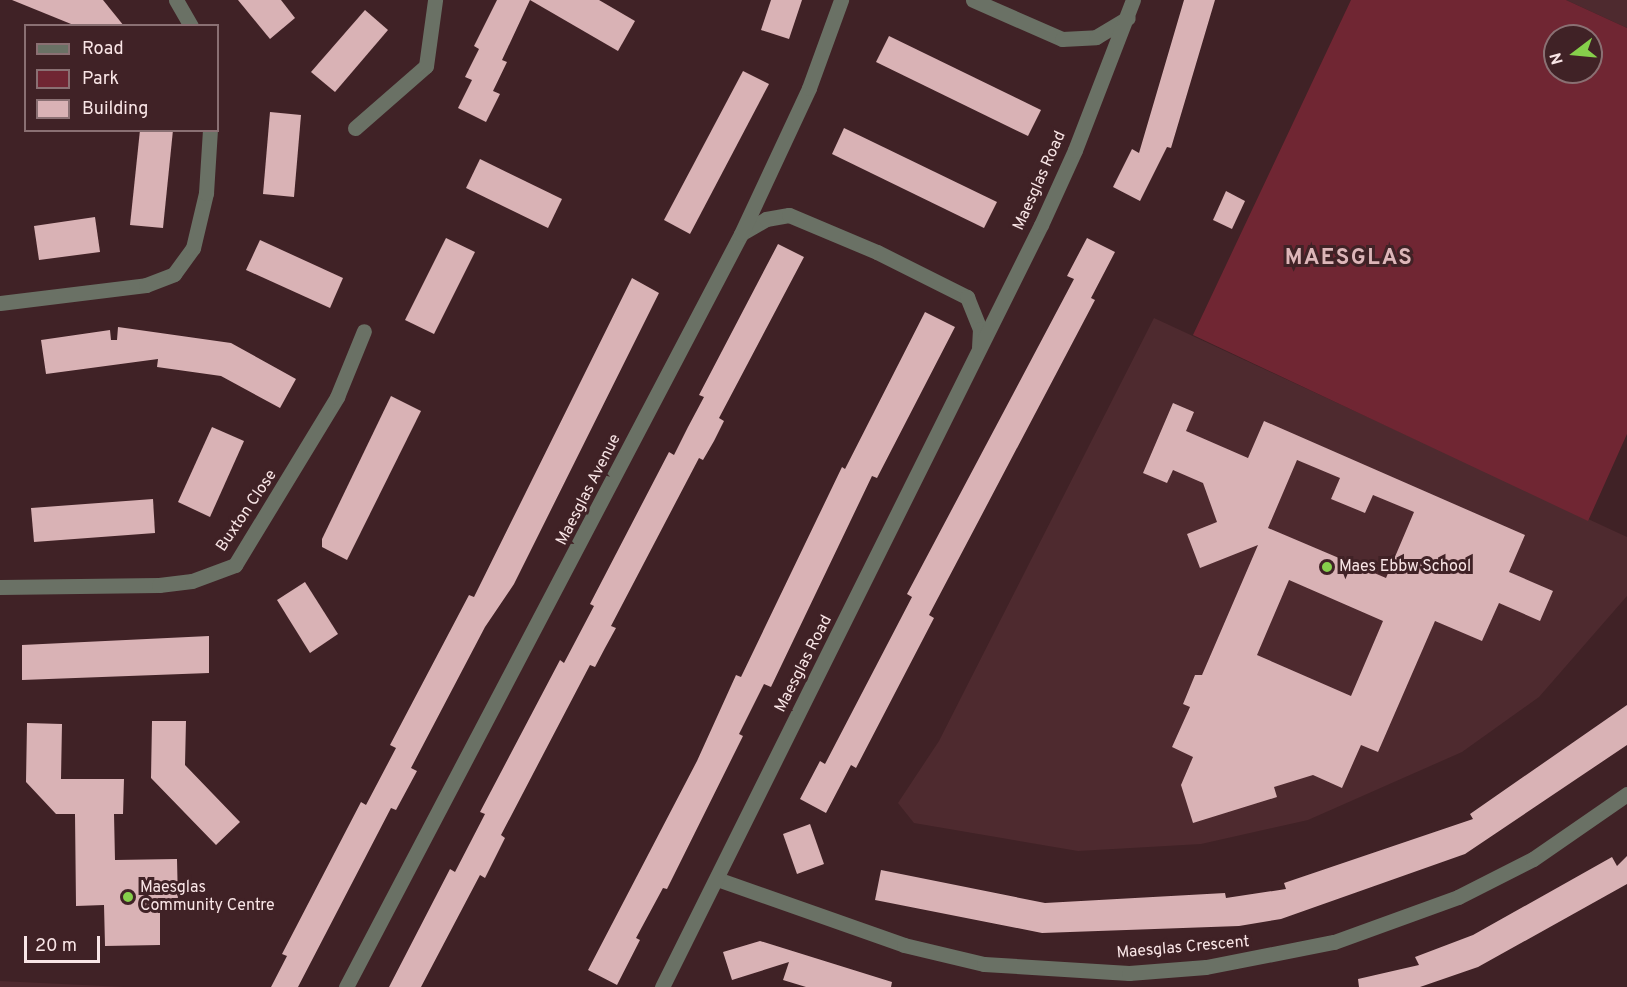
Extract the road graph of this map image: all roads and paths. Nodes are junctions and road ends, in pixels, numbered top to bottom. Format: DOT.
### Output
graph roads {
  1 [pos="176,0"];
  2 [pos="435,0"];
  3 [pos="841,0"];
  4 [pos="973,0"];
  5 [pos="1132,0"];
  6 [pos="1128,18"];
  7 [pos="189,24"];
  8 [pos="355,128"];
  9 [pos="210,132"];
  10 [pos="741,234"];
  11 [pos="0,303"];
  12 [pos="363,330"];
  13 [pos="978,356"];
  14 [pos="0,587"];
  15 [pos="1627,794"];
  16 [pos="717,879"];
  17 [pos="1131,980"];
  18 [pos="346,987"];
  19 [pos="662,987"];
  1 -- 7 [label="street"];
  2 -- 8 [label="street"];
  3 -- 10 [label="street, Maesglas Avenue"];
  4 -- 6 [label="street"];
  5 -- 6 [label="street, Maesglas Road"];
  6 -- 13 [label="street, Maesglas Road"];
  9 -- 11 [label="street"];
  10 -- 13 [label="street, Maesglas Road"];
  10 -- 18 [label="street, Maesglas Avenue"];
  12 -- 14 [label="street, Buxton Close"];
  13 -- 16 [label="street, Maesglas Road"];
  15 -- 17 [label="street, Maesglas Crescent"];
  16 -- 17 [label="street, Maesglas Crescent"];
  16 -- 19 [label="street, Maesglas Road"];
}
